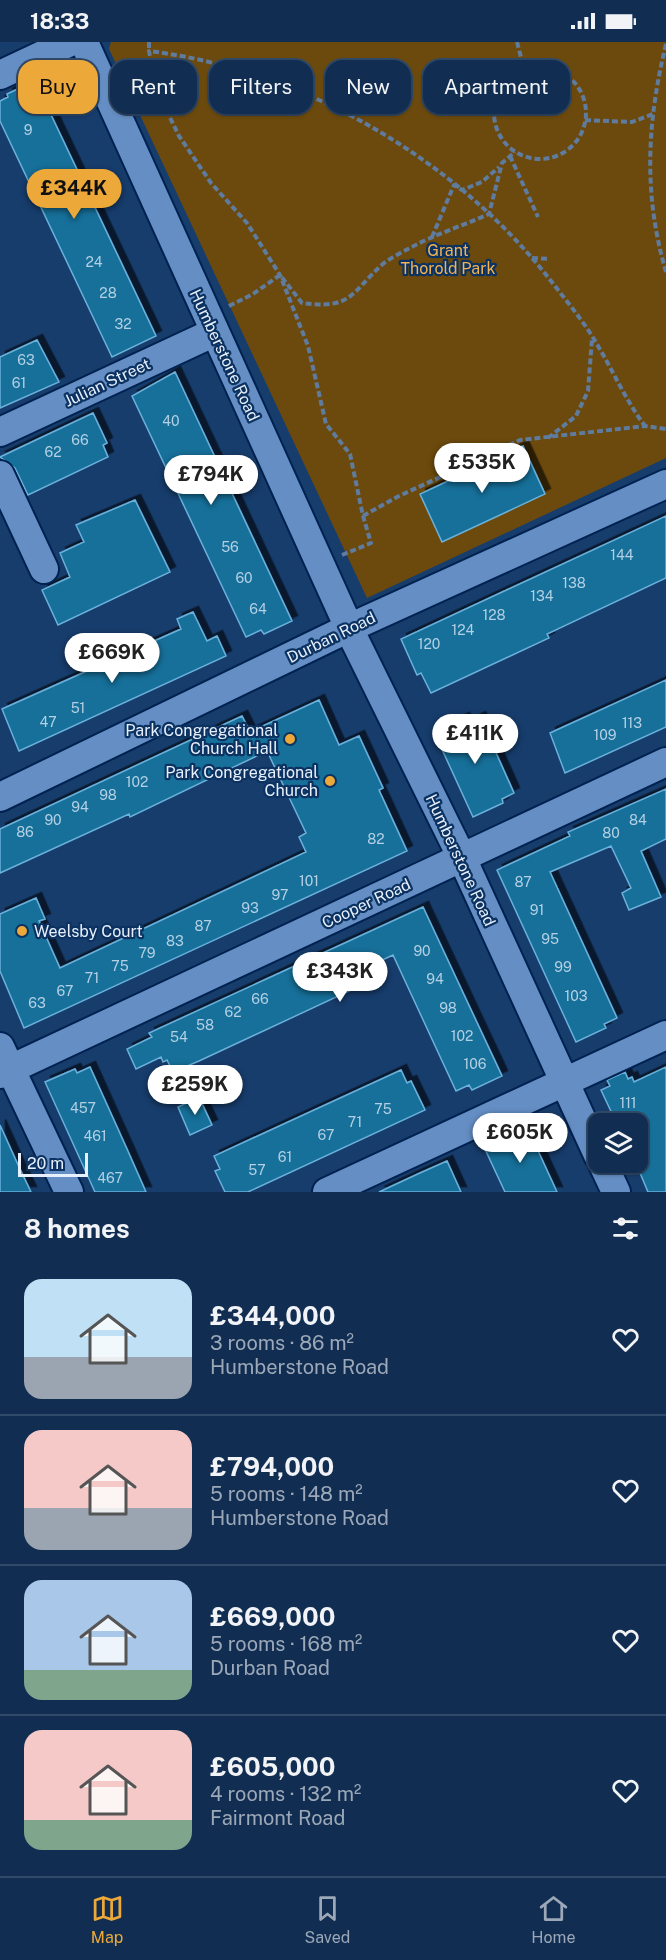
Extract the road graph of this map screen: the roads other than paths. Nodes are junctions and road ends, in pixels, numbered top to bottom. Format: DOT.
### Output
graph roads {
  1 [pos="70,42"];
  2 [pos="84,42"];
  3 [pos="0,75"];
  4 [pos="210,322"];
  5 [pos="0,432"];
  6 [pos="0,474"];
  7 [pos="666,484"];
  8 [pos="44,569"];
  9 [pos="349,628"];
  10 [pos="666,762"];
  11 [pos="0,797"];
  12 [pos="462,858"];
  13 [pos="666,1035"];
  14 [pos="3,1063"];
  15 [pos="564,1083"];
  16 [pos="588,1134"];
  17 [pos="607,1173"];
  18 [pos="69,1192"];
  19 [pos="327,1192"];
  20 [pos="616,1192"];
  1 -- 3 [label="street"];
  2 -- 4 [label="street, Humberstone Road"];
  4 -- 5 [label="street, Julian Street"];
  4 -- 9 [label="street, Humberstone Road"];
  6 -- 8 [label="street"];
  7 -- 9 [label="street, Durban Road"];
  9 -- 11 [label="street, Durban Road"];
  9 -- 12 [label="street, Humberstone Road"];
  10 -- 12 [label="street, Cooper Road"];
  12 -- 14 [label="street, Cooper Road"];
  12 -- 15 [label="street, Humberstone Road"];
  13 -- 15 [label="street"];
  14 -- 18 [label="street"];
  15 -- 16 [label="street, Humberstone Road"];
  15 -- 19 [label="street"];
  17 -- 20 [label="street"];
}
